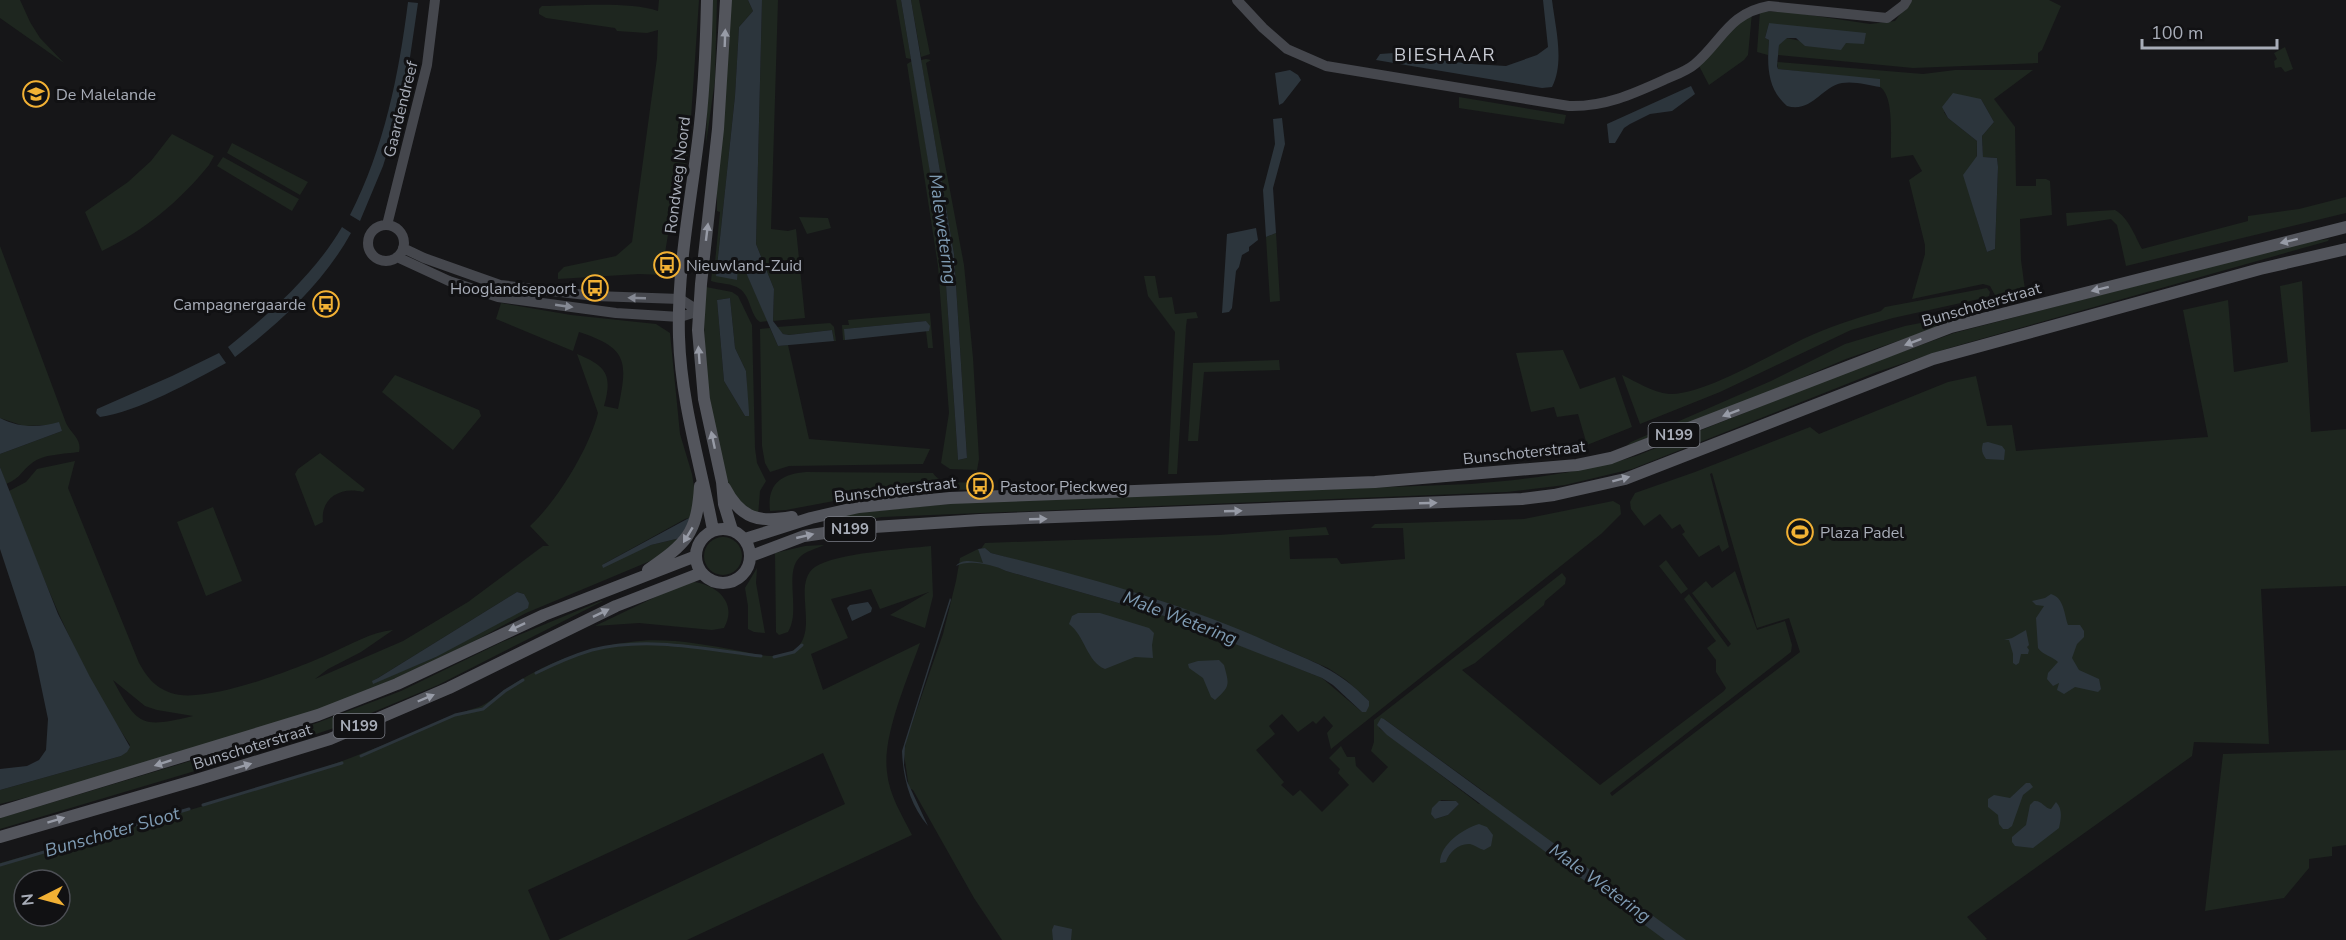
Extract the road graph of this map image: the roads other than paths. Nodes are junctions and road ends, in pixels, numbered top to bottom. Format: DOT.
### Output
graph roads {
  1 [pos="435,0"];
  2 [pos="707,0"];
  3 [pos="726,0"];
  4 [pos="1237,0"];
  5 [pos="1907,0"];
  6 [pos="387,225"];
  7 [pos="2346,227"];
  8 [pos="2346,249"];
  9 [pos="400,253"];
  10 [pos="680,300"];
  11 [pos="699,311"];
  12 [pos="680,317"];
  13 [pos="701,479"];
  14 [pos="722,482"];
  15 [pos="811,518"];
  16 [pos="713,530"];
  17 [pos="732,530"];
  18 [pos="745,539"];
  19 [pos="696,556"];
  20 [pos="750,556"];
  21 [pos="701,573"];
  22 [pos="630,582"];
  23 [pos="0,812"];
  24 [pos="0,837"];
  1 -- 6 [label="street, Gaardendreef"];
  2 -- 10 [label="main road, Rondweg Noord"];
  11 -- 3 [label="main road, one-way"];
  4 -- 5 [label="street"];
  6 -- 9 [label="street"];
  6 -- 9 [label="street"];
  7 -- 15 [label="main road, Bunschoterstraat / N199, one-way"];
  20 -- 8 [label="main road, Bunschoterstraat / N199, one-way"];
  10 -- 9 [label="street, one-way"];
  9 -- 12 [label="street, one-way"];
  10 -- 11 [label="street"];
  10 -- 12 [label="main road, Rondweg Noord"];
  11 -- 12 [label="street"];
  14 -- 11 [label="main road, one-way"];
  12 -- 13 [label="main road, Rondweg Noord"];
  13 -- 16 [label="main road, Rondweg Noord"];
  13 -- 22 [label="main road, one-way"];
  14 -- 15 [label="main road"];
  14 -- 17 [label="main road"];
  15 -- 18 [label="main road, Bunschoterstraat / N199"];
  16 -- 17 [label="main road"];
  16 -- 19 [label="main road"];
  17 -- 18 [label="main road"];
  18 -- 20 [label="main road"];
  19 -- 21 [label="main road"];
  19 -- 22 [label="main road, Bunschoterstraat / N199"];
  20 -- 21 [label="main road"];
  24 -- 21 [label="main road, Bunschoterstraat / N199, one-way"];
  22 -- 23 [label="main road, Bunschoterstraat / N199, one-way"];
}
